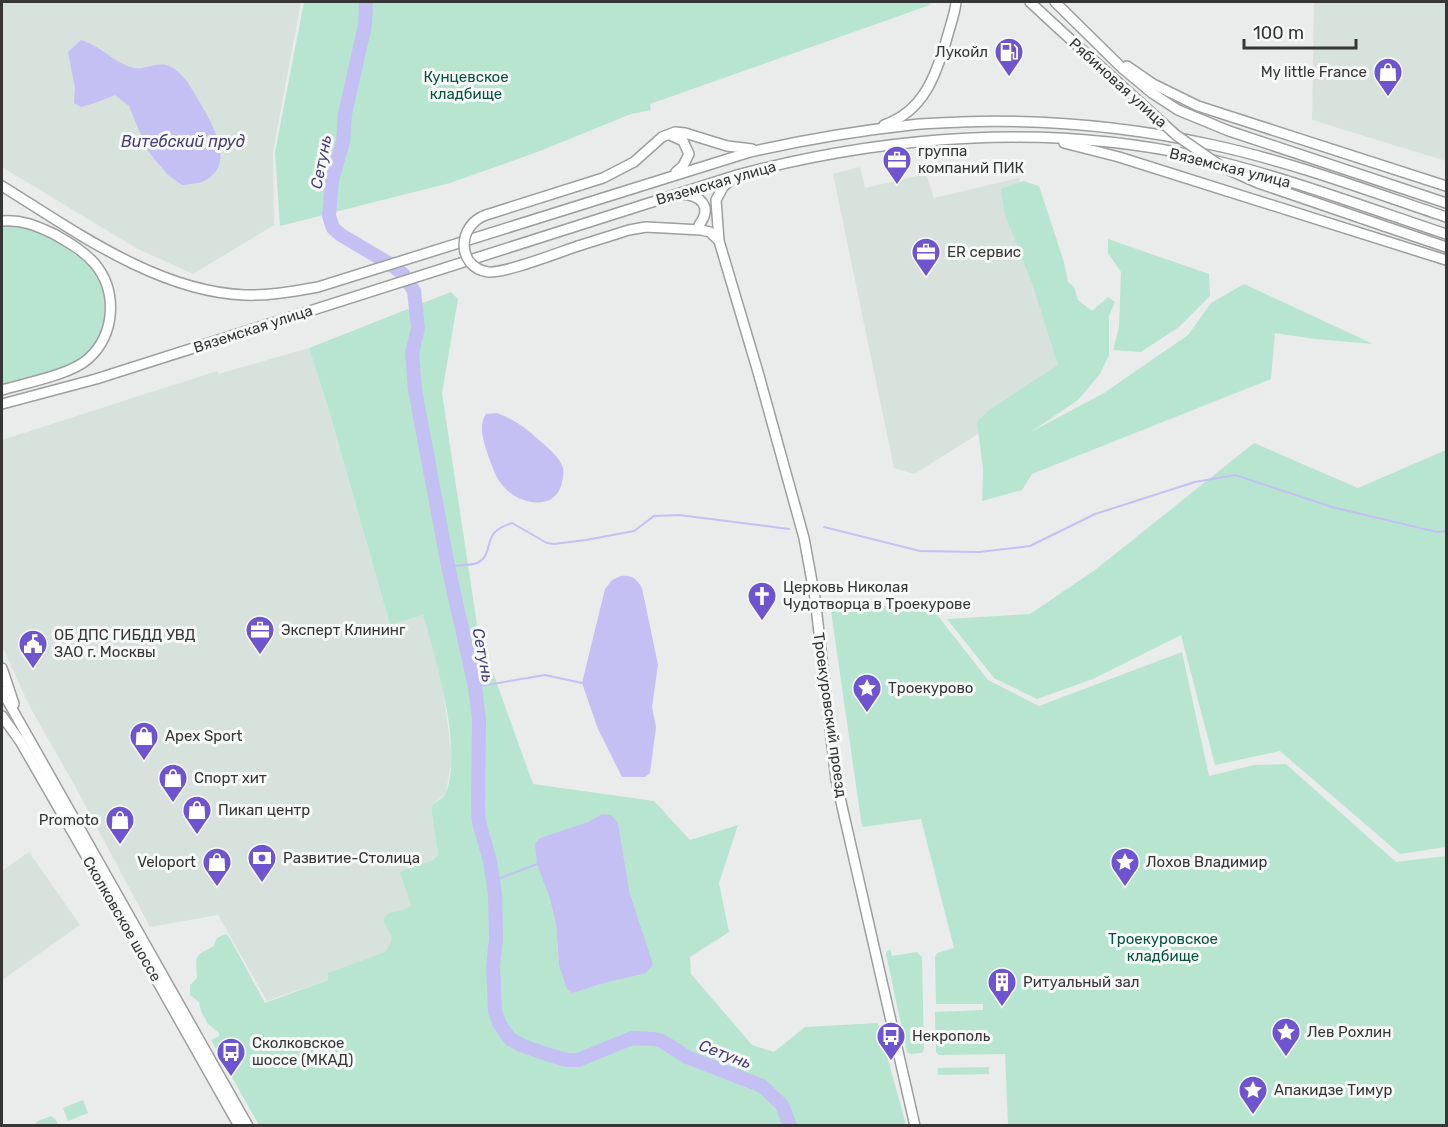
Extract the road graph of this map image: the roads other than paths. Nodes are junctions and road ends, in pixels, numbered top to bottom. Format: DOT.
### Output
graph roads {
  1 [pos="956,2"];
  2 [pos="1030,2"];
  3 [pos="1055,2"];
  4 [pos="1104,48"];
  5 [pos="867,131"];
  6 [pos="668,134"];
  7 [pos="1044,138"];
  8 [pos="765,149"];
  9 [pos="737,175"];
  10 [pos="670,176"];
  11 [pos="2,186"];
  12 [pos="1446,186"];
  13 [pos="676,194"];
  14 [pos="716,200"];
  15 [pos="703,203"];
  16 [pos="1446,203"];
  17 [pos="709,215"];
  18 [pos="1446,217"];
  19 [pos="2,221"];
  20 [pos="691,228"];
  21 [pos="1446,234"];
  22 [pos="719,241"];
  23 [pos="1446,247"];
  24 [pos="723,256"];
  25 [pos="1446,260"];
  26 [pos="2,390"];
  27 [pos="2,404"];
  28 [pos="2,668"];
  29 [pos="2,691"];
  30 [pos="2,710"];
  31 [pos="2,716"];
  32 [pos="14,731"];
  33 [pos="31,745"];
  34 [pos="239,1125"];
  35 [pos="248,1125"];
  36 [pos="915,1125"];
  1 -- 5 [label="main road"];
  2 -- 23 [label="main road, Рябиновая улица, bridge"];
  3 -- 4 [label="main road, Рябиновая улица"];
  4 -- 12 [label="main road"];
  4 -- 16 [label="main road, Рябиновая улица"];
  5 -- 8 [label="main road, Вяземская улица"];
  5 -- 18 [label="main road, Вяземская улица"];
  6 -- 8 [label="main road"];
  6 -- 10 [label="main road"];
  6 -- 20 [label="main road, bridge"];
  7 -- 9 [label="main road, Вяземская улица"];
  7 -- 21 [label="main road, Вяземская улица"];
  7 -- 25 [label="main road"];
  8 -- 10 [label="main road, Вяземская улица"];
  9 -- 13 [label="main road, Вяземская улица"];
  9 -- 14 [label="main road"];
  10 -- 11 [label="main road, Вяземская улица"];
  13 -- 15 [label="main road"];
  13 -- 27 [label="main road, Вяземская улица"];
  14 -- 17 [label="main road"];
  14 -- 22 [label="main road, Троекуровский проезд"];
  15 -- 17 [label="main road"];
  15 -- 20 [label="main road"];
  17 -- 20 [label="main road"];
  17 -- 22 [label="main road"];
  19 -- 26 [label="main road"];
  20 -- 22 [label="main road"];
  20 -- 24 [label="main road"];
  22 -- 24 [label="main road, Троекуровский проезд"];
  24 -- 36 [label="main road, Троекуровский проезд"];
  28 -- 33 [label="main road"];
  29 -- 33 [label="main road"];
  30 -- 32 [label="main road"];
  31 -- 32 [label="main road, Сколковское шоссе"];
  32 -- 34 [label="main road, Сколковское шоссе"];
  33 -- 35 [label="main road, Сколковское шоссе"];
}
